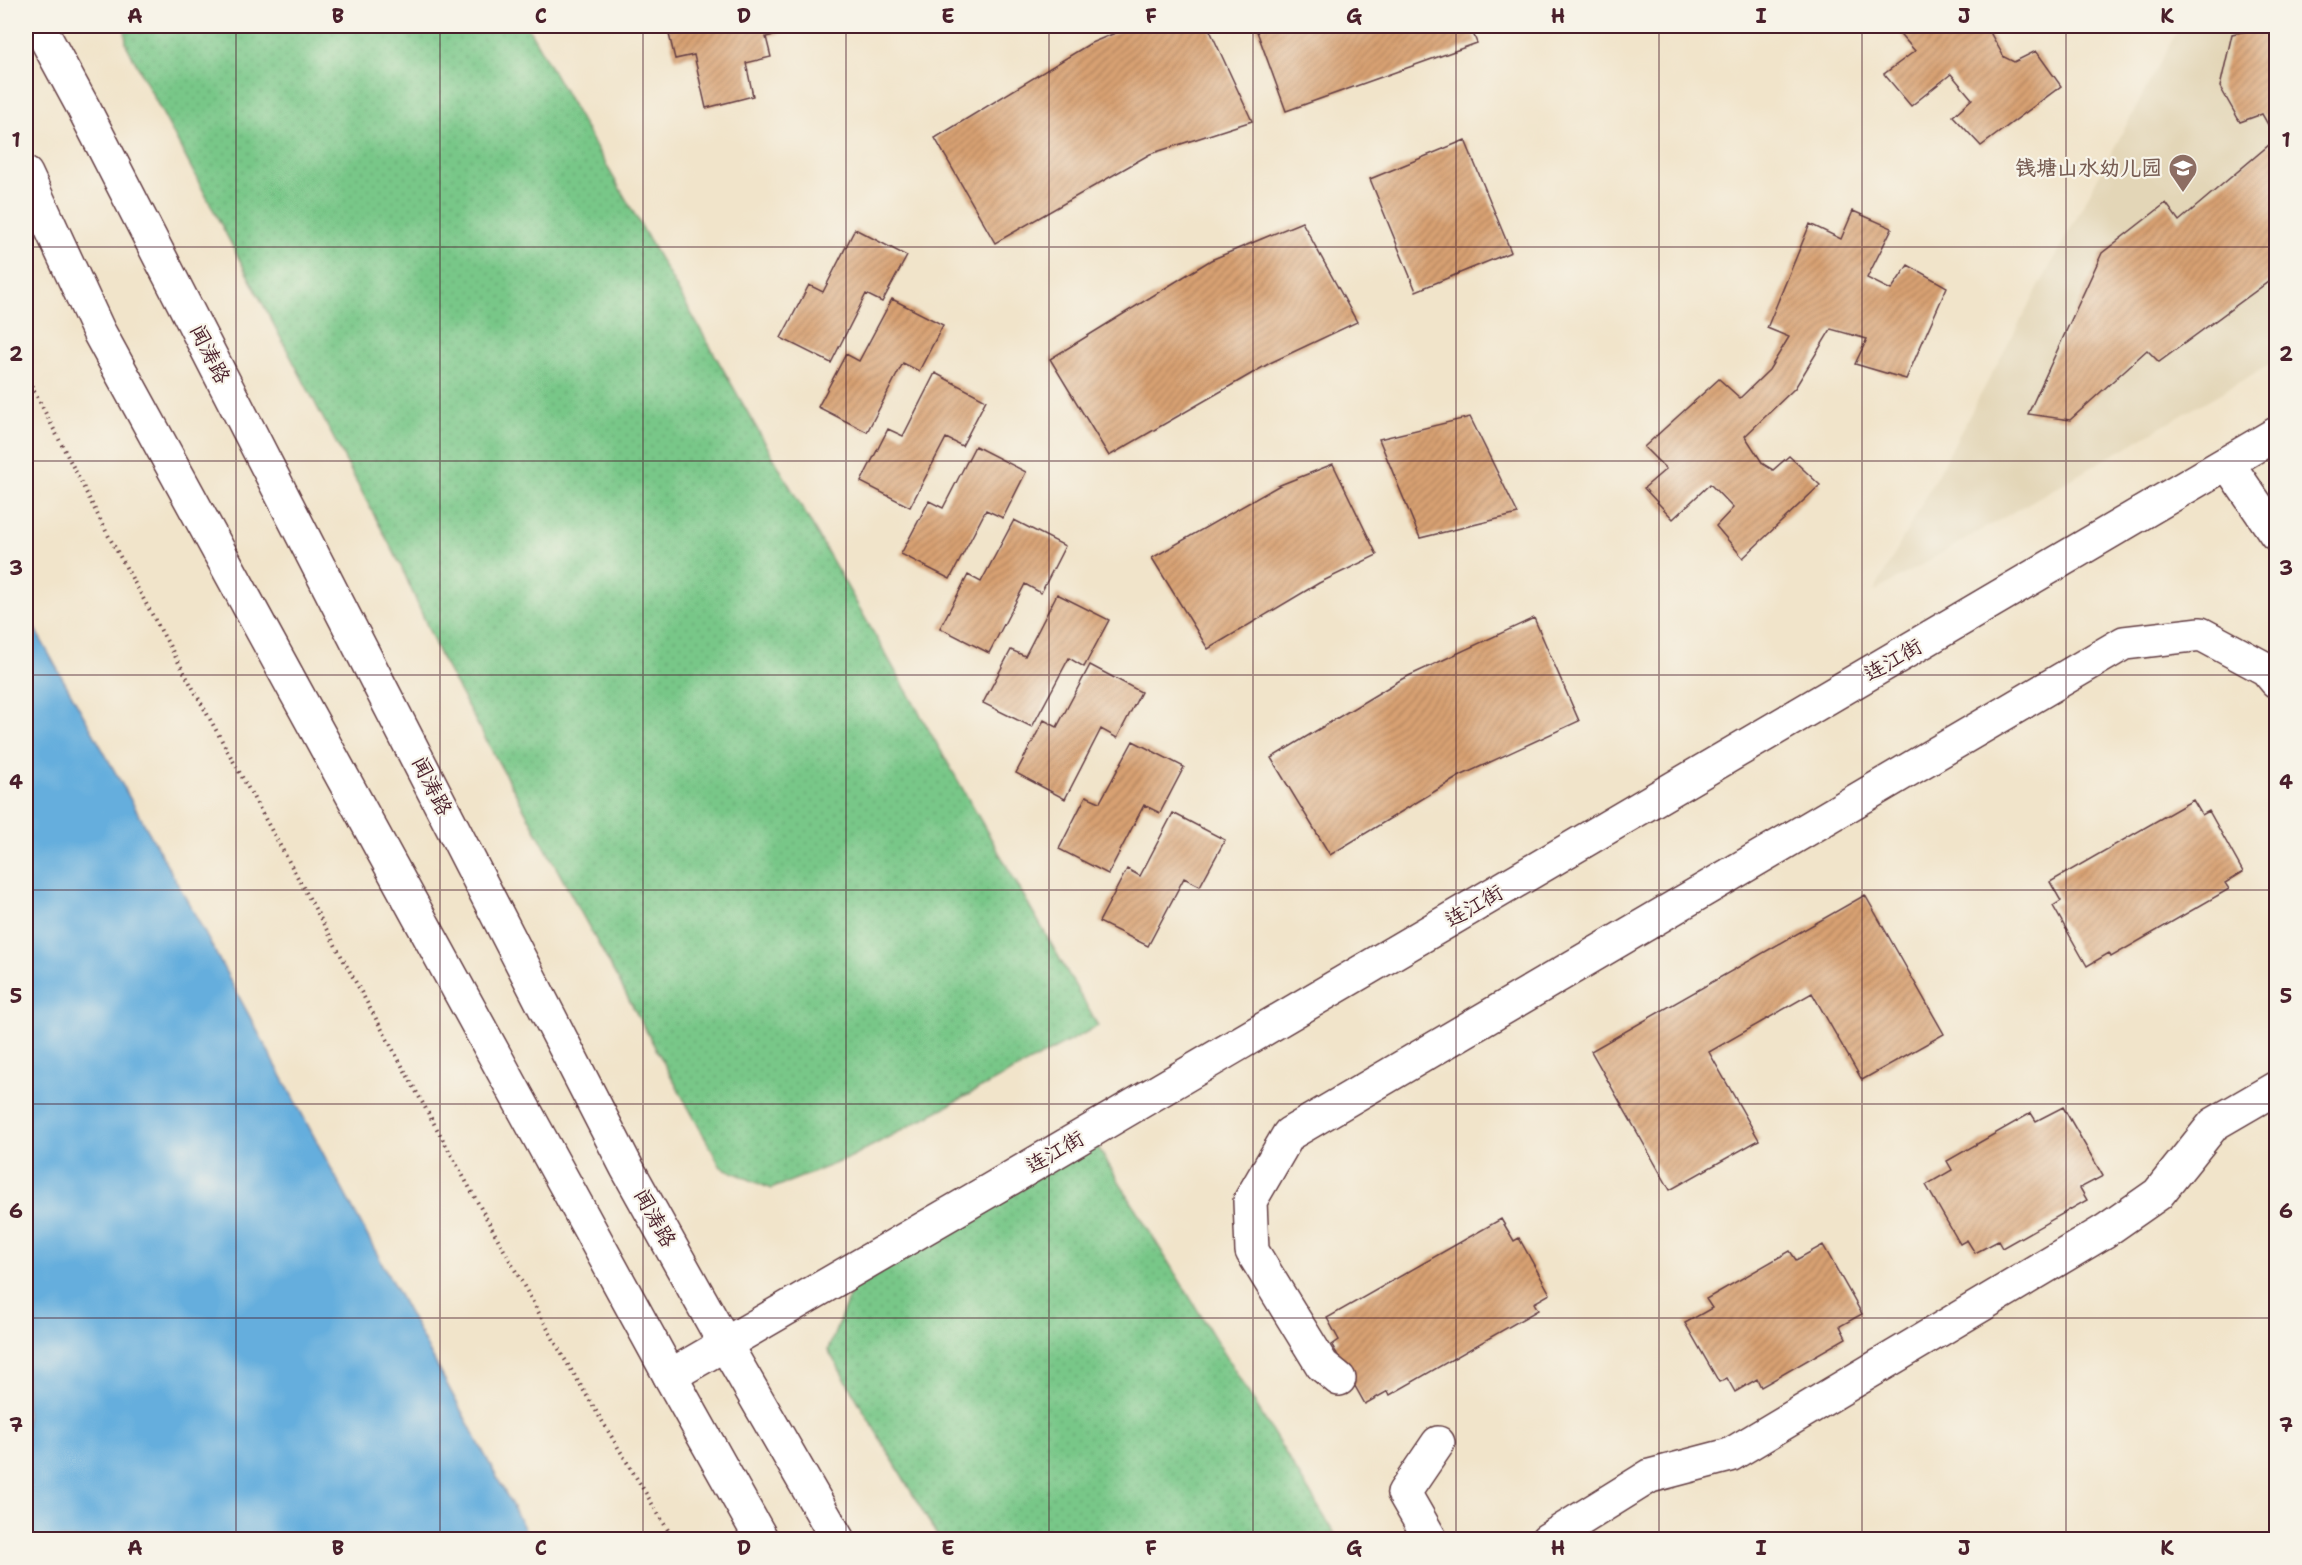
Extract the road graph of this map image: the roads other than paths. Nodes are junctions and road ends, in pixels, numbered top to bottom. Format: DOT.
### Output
graph roads {
  1 [pos="39,26"];
  2 [pos="26,174"];
  3 [pos="2277,434"];
  4 [pos="2228,464"];
  5 [pos="2277,534"];
  6 [pos="2277,681"];
  7 [pos="2277,1088"];
  8 [pos="725,1344"];
  9 [pos="670,1376"];
  10 [pos="1339,1379"];
  11 [pos="1438,1443"];
  12 [pos="762,1539"];
  13 [pos="838,1539"];
  14 [pos="1431,1539"];
  15 [pos="1547,1539"];
  1 -- 8 [label="main road, 闻涛路"];
  2 -- 9 [label="main road"];
  3 -- 4 [label="main road, 连江街"];
  4 -- 5 [label="main road"];
  4 -- 8 [label="main road, 连江街"];
  6 -- 10 [label="main road"];
  7 -- 15 [label="main road"];
  8 -- 9 [label="main road, 连江街"];
  8 -- 13 [label="main road, 闻涛路"];
  9 -- 12 [label="main road"];
  11 -- 14 [label="main road"];
}
